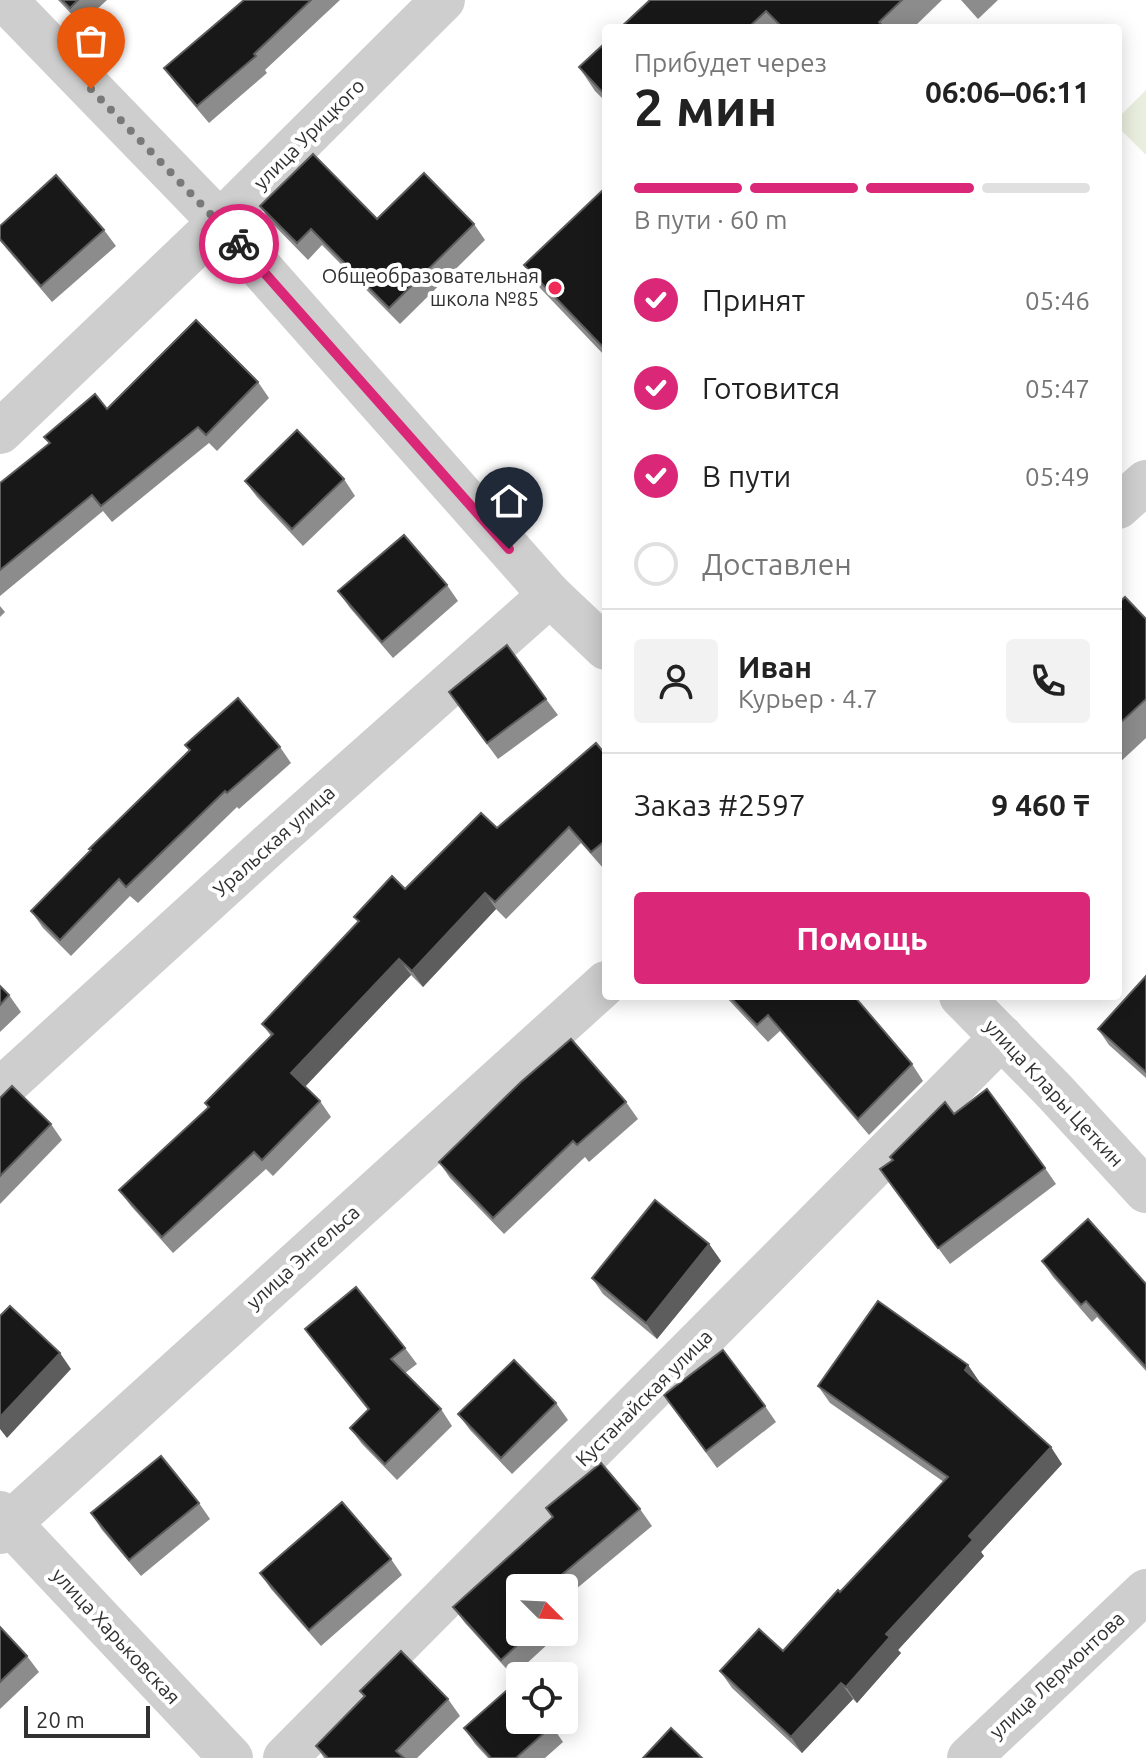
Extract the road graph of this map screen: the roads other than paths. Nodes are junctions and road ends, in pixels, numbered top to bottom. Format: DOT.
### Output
graph roads {
  1 [pos="5,0"];
  2 [pos="443,0"];
  3 [pos="220,222"];
  4 [pos="0,432"];
  5 [pos="1146,482"];
  6 [pos="1122,503"];
  7 [pos="550,595"];
  8 [pos="602,644"];
  9 [pos="602,987"];
  10 [pos="965,1000"];
  11 [pos="1002,1037"];
  12 [pos="0,1090"];
  13 [pos="1146,1191"];
  14 [pos="3,1523"];
  15 [pos="1146,1591"];
  16 [pos="231,1758"];
  17 [pos="285,1758"];
  18 [pos="969,1758"];
  1 -- 3 [label="street"];
  2 -- 3 [label="street, улица Урицкого"];
  3 -- 4 [label="street, улица Урицкого"];
  3 -- 7 [label="street"];
  5 -- 6 [label="street"];
  7 -- 8 [label="street"];
  7 -- 12 [label="street, Уральская улица"];
  9 -- 14 [label="street, улица Энгельса"];
  10 -- 11 [label="street, улица Клары Цеткин"];
  11 -- 13 [label="street, улица Клары Цеткин"];
  11 -- 17 [label="street, Кустанайская улица"];
  14 -- 16 [label="street, улица Харьковская"];
  15 -- 18 [label="street, улица Лермонтова"];
}
